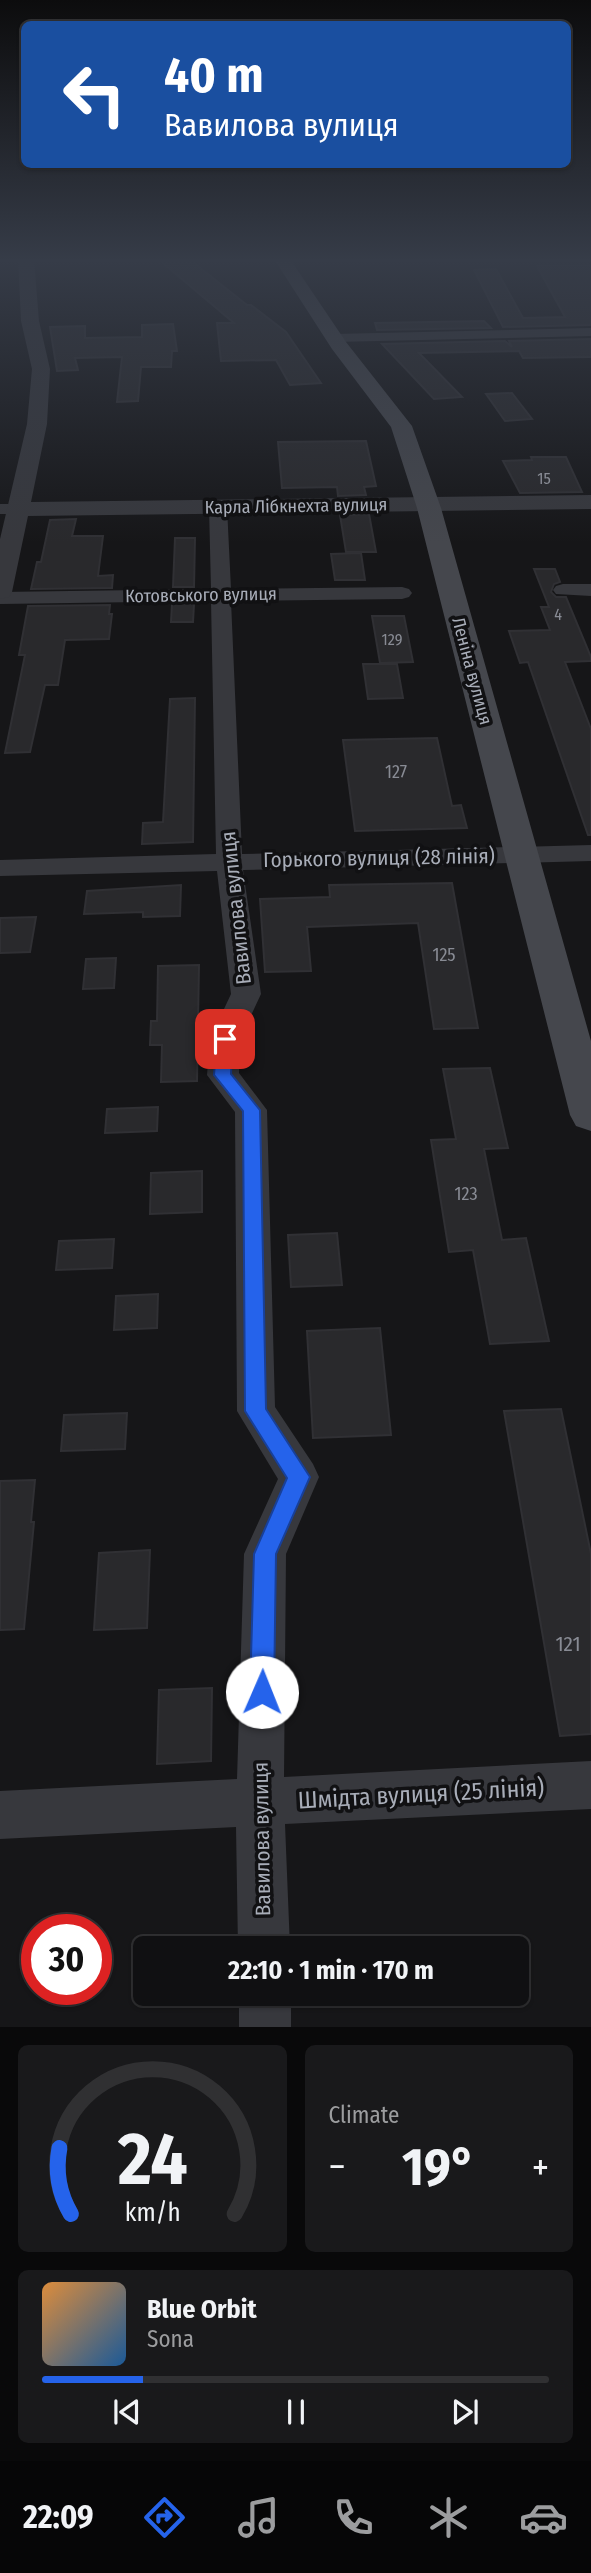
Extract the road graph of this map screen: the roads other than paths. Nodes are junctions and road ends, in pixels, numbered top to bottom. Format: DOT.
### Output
graph roads {
  1 [pos="37,354"];
  2 [pos="346,354"];
  3 [pos="591,502"];
  4 [pos="428,505"];
  5 [pos="218,507"];
  6 [pos="9,509"];
  7 [pos="563,590"];
  8 [pos="591,590"];
  9 [pos="0,592"];
  10 [pos="402,593"];
  11 [pos="219,595"];
  12 [pos="0,598"];
  13 [pos="591,853"];
  14 [pos="521,855"];
  15 [pos="229,862"];
  16 [pos="0,868"];
  17 [pos="591,1115"];
  18 [pos="591,1785"];
  19 [pos="260,1802"];
  20 [pos="0,1815"];
  21 [pos="264,1936"];
  22 [pos="265,2006"];
  23 [pos="265,2027"];
  1 -- 6 [label="street"];
  2 -- 4 [label="main road, Леніна вулиця"];
  3 -- 4 [label="street, Карла Лібкнехта вулиця"];
  4 -- 5 [label="street, Карла Лібкнехта вулиця"];
  4 -- 14 [label="main road, Леніна вулиця"];
  5 -- 6 [label="street, Карла Лібкнехта вулиця"];
  5 -- 11 [label="street, Вавилова вулиця"];
  6 -- 9 [label="street"];
  7 -- 8 [label="street"];
  10 -- 11 [label="street, Котовського вулиця"];
  11 -- 12 [label="street, Котовського вулиця"];
  11 -- 15 [label="street, Вавилова вулиця"];
  13 -- 14 [label="street, Горького вулиця (28 лiнiя)"];
  14 -- 15 [label="street, Горького вулиця (28 лiнiя)"];
  14 -- 17 [label="main road, Леніна вулиця"];
  15 -- 16 [label="street, Горького вулиця (28 лiнiя)"];
  15 -- 19 [label="street, Вавилова вулиця"];
  18 -- 19 [label="street, Шмідта вулиця (25 лiнiя)"];
  19 -- 20 [label="street, Шмідта вулиця (25 лiнiя)"];
  19 -- 21 [label="street, Вавилова вулиця"];
  22 -- 23 [label="street"];
}
